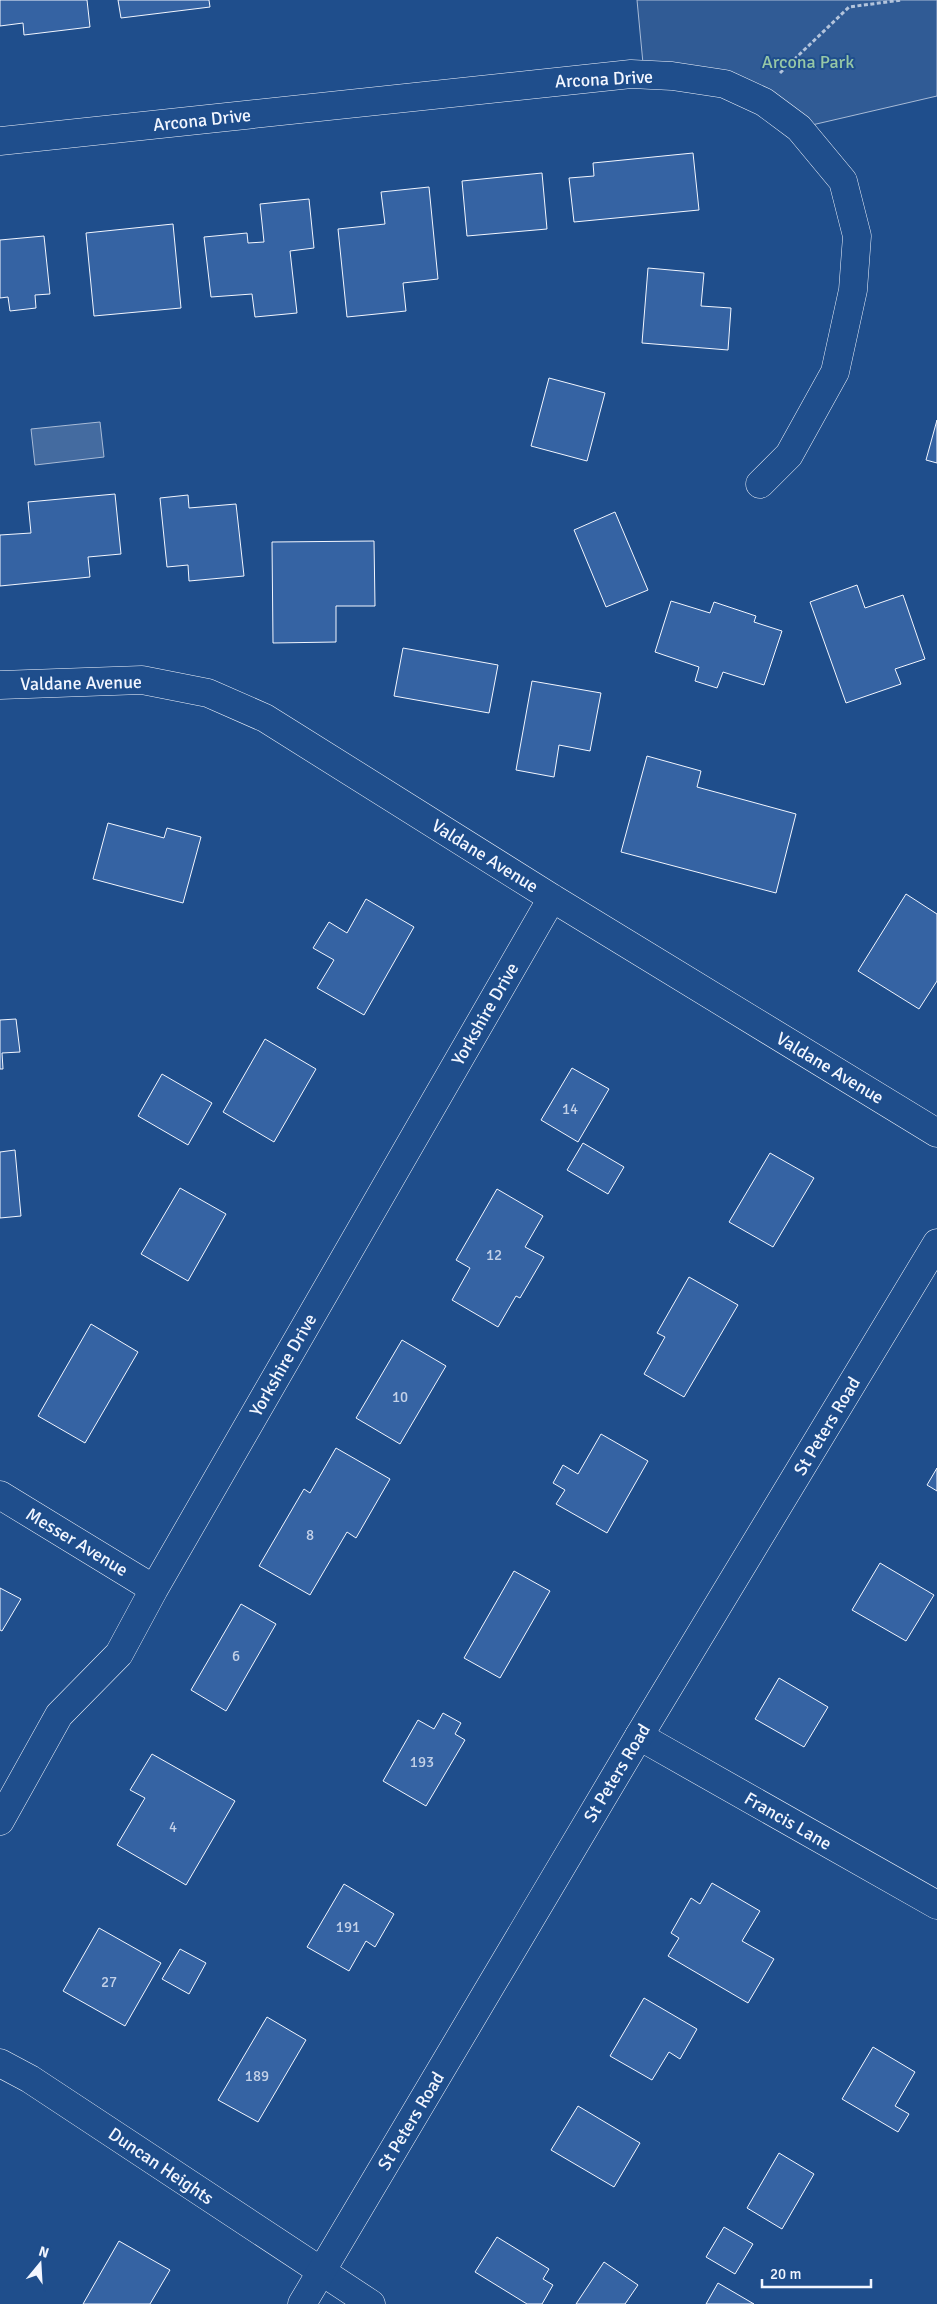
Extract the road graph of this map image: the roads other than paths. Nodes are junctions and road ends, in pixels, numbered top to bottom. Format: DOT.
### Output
graph roads {
  1 [pos="0,141"];
  2 [pos="760,484"];
  3 [pos="0,685"];
  4 [pos="552,898"];
  5 [pos="937,1133"];
  6 [pos="937,1243"];
  7 [pos="0,1495"];
  8 [pos="154,1588"];
  9 [pos="639,1736"];
  10 [pos="0,1820"];
  11 [pos="937,1905"];
  12 [pos="0,2063"];
  13 [pos="321,2272"];
  14 [pos="302,2304"];
  15 [pos="371,2304"];
  1 -- 2 [label="street, Arcona Drive"];
  3 -- 4 [label="street, Valdane Avenue"];
  4 -- 5 [label="street, Valdane Avenue"];
  4 -- 8 [label="street, Yorkshire Drive"];
  6 -- 9 [label="street, St Peters Road"];
  7 -- 8 [label="street, Messer Avenue"];
  8 -- 10 [label="street, Yorkshire Drive"];
  9 -- 11 [label="street, Francis Lane"];
  9 -- 13 [label="street, St Peters Road"];
  12 -- 13 [label="street, Duncan Heights"];
  13 -- 14 [label="street, St Peters Road"];
  13 -- 15 [label="street, Duncan Heights"];
}
